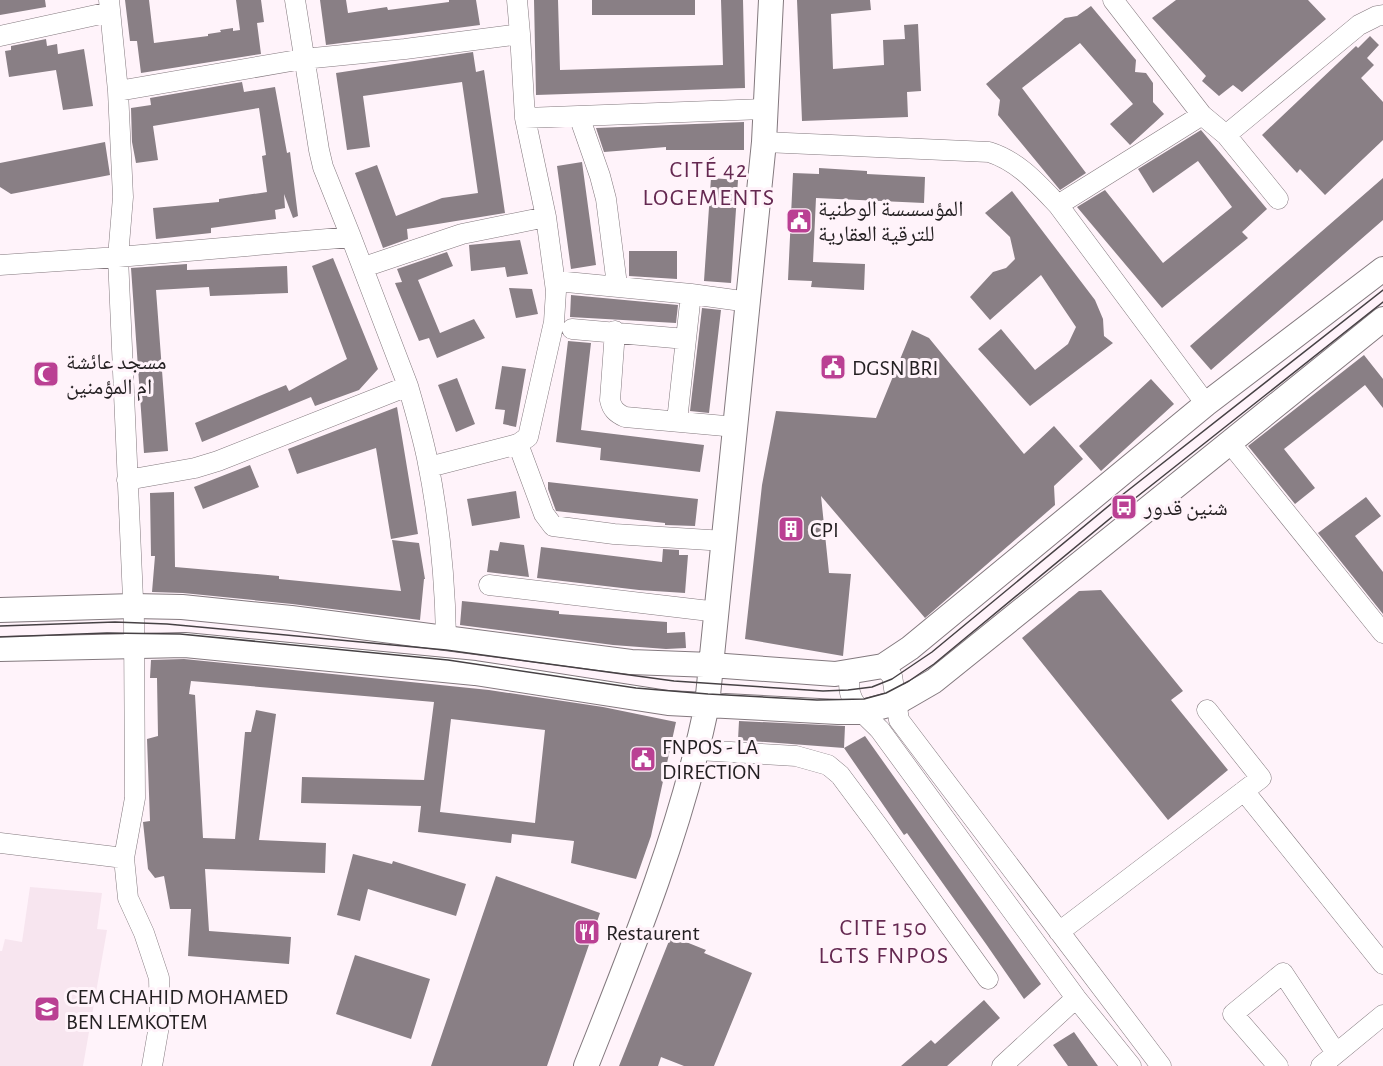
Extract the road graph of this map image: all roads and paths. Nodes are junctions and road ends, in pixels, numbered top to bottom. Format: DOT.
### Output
graph roads {
  1 [pos="295,0"];
  2 [pos="517,0"];
  3 [pos="771,0"];
  4 [pos="1113,0"];
  5 [pos="109,6"];
  6 [pos="1383,15"];
  7 [pos="519,34"];
  8 [pos="0,36"];
  9 [pos="303,59"];
  10 [pos="118,91"];
  11 [pos="766,109"];
  12 [pos="1202,115"];
  13 [pos="579,116"];
  14 [pos="525,118"];
  15 [pos="1226,135"];
  16 [pos="764,142"];
  17 [pos="1278,199"];
  18 [pos="1058,205"];
  19 [pos="546,217"];
  20 [pos="351,237"];
  21 [pos="118,257"];
  22 [pos="0,265"];
  23 [pos="364,267"];
  24 [pos="1383,268"];
  25 [pos="556,281"];
  26 [pos="617,285"];
  27 [pos="691,294"];
  28 [pos="749,302"];
  29 [pos="1383,319"];
  30 [pos="572,329"];
  31 [pos="615,331"];
  32 [pos="686,339"];
  33 [pos="408,386"];
  34 [pos="1206,404"];
  35 [pos="677,421"];
  36 [pos="736,427"];
  37 [pos="1230,443"];
  38 [pos="518,444"];
  39 [pos="429,467"];
  40 [pos="127,480"];
  41 [pos="725,541"];
  42 [pos="489,585"];
  43 [pos="133,606"];
  44 [pos="0,610"];
  45 [pos="718,612"];
  46 [pos="1383,633"];
  47 [pos="446,638"];
  48 [pos="134,645"];
  49 [pos="0,649"];
  50 [pos="711,665"];
  51 [pos="883,666"];
  52 [pos="851,671"];
  53 [pos="896,703"];
  54 [pos="707,705"];
  55 [pos="1207,710"];
  56 [pos="862,712"];
  57 [pos="698,750"];
  58 [pos="1245,791"];
  59 [pos="0,843"];
  60 [pos="124,858"];
  61 [pos="1059,932"];
  62 [pos="1383,964"];
  63 [pos="988,979"];
  64 [pos="1076,998"];
  65 [pos="1383,1015"];
  66 [pos="1328,1060"];
  67 [pos="152,1066"];
  68 [pos="586,1066"];
  69 [pos="1002,1066"];
  70 [pos="1131,1066"];
  71 [pos="1161,1066"];
  72 [pos="1278,1066"];
  1 -- 9 [label="street"];
  2 -- 7 [label="street"];
  3 -- 11 [label="street"];
  4 -- 12 [label="street"];
  5 -- 8 [label="street"];
  5 -- 10 [label="street"];
  6 -- 15 [label="street"];
  7 -- 9 [label="street"];
  7 -- 14 [label="street"];
  9 -- 10 [label="street"];
  9 -- 20 [label="street"];
  10 -- 21 [label="street"];
  11 -- 13 [label="street"];
  11 -- 16 [label="street"];
  12 -- 15 [label="street"];
  12 -- 18 [label="street"];
  13 -- 14 [label="street"];
  13 -- 26 [label="street"];
  14 -- 19 [label="street"];
  15 -- 17 [label="street"];
  16 -- 18 [label="street"];
  16 -- 28 [label="street"];
  18 -- 34 [label="street"];
  19 -- 23 [label="street"];
  19 -- 25 [label="street"];
  20 -- 21 [label="street"];
  20 -- 23 [label="street"];
  21 -- 22 [label="street"];
  21 -- 40 [label="street"];
  23 -- 33 [label="street"];
  24 -- 34 [label="street"];
  25 -- 26 [label="street"];
  25 -- 38 [label="street"];
  26 -- 27 [label="street"];
  27 -- 28 [label="street"];
  27 -- 32 [label="street"];
  28 -- 36 [label="street"];
  29 -- 37 [label="street"];
  30 -- 31 [label="street"];
  31 -- 32 [label="street"];
  31 -- 35 [label="street"];
  32 -- 35 [label="street"];
  33 -- 39 [label="street"];
  33 -- 40 [label="street"];
  34 -- 51 [label="street"];
  35 -- 36 [label="street"];
  36 -- 41 [label="street"];
  37 -- 46 [label="street"];
  37 -- 53 [label="street"];
  38 -- 39 [label="street"];
  38 -- 41 [label="street"];
  39 -- 47 [label="street"];
  40 -- 43 [label="street"];
  41 -- 45 [label="street"];
  42 -- 45 [label="street"];
  43 -- 44 [label="street"];
  43 -- 47 [label="street"];
  43 -- 48 [label="street"];
  45 -- 50 [label="street"];
  47 -- 50 [label="street"];
  48 -- 49 [label="street"];
  48 -- 54 [label="street"];
  48 -- 60 [label="street"];
  50 -- 52 [label="street"];
  50 -- 54 [label="street"];
  51 -- 52 [label="street"];
  51 -- 53 [label="street"];
  52 -- 56 [label="street"];
  53 -- 56 [label="street"];
  53 -- 61 [label="street"];
  54 -- 56 [label="street"];
  54 -- 57 [label="street"];
  55 -- 58 [label="street"];
  56 -- 64 [label="street"];
  57 -- 63 [label="street"];
  57 -- 68 [label="street"];
  58 -- 61 [label="street"];
  58 -- 62 [label="street"];
  59 -- 60 [label="street"];
  60 -- 67 [label="street"];
  61 -- 71 [label="street"];
  64 -- 69 [label="street"];
  64 -- 70 [label="street"];
  65 -- 66 [label="street"];
  66 -- 72 [label="street"];
}
